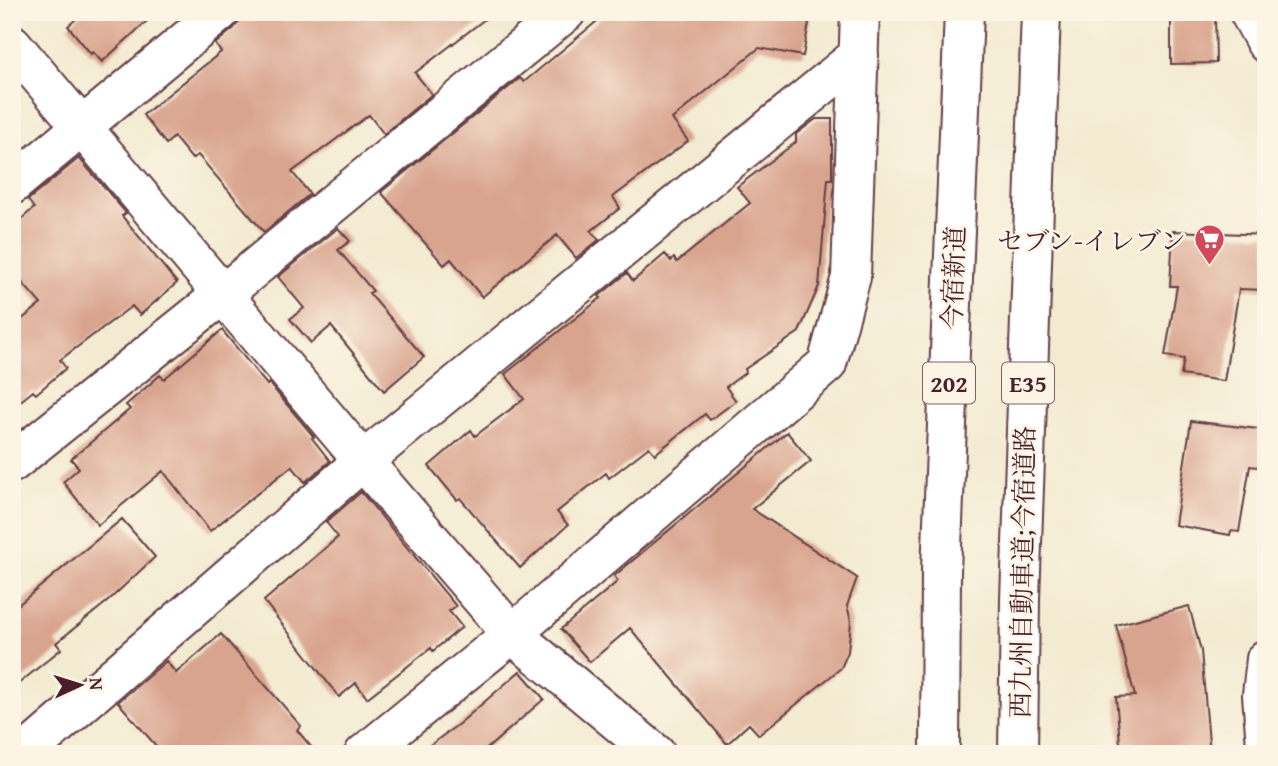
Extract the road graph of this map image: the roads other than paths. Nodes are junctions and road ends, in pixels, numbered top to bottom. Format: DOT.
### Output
graph roads {
  1 [pos="220,12"];
  2 [pos="566,12"];
  3 [pos="860,12"];
  4 [pos="964,12"];
  5 [pos="975,12"];
  6 [pos="1041,12"];
  7 [pos="1057,12"];
  8 [pos="1249,12"];
  9 [pos="1266,43"];
  10 [pos="12,44"];
  11 [pos="859,55"];
  12 [pos="83,128"];
  13 [pos="12,185"];
  14 [pos="223,294"];
  15 [pos="363,461"];
  16 [pos="12,463"];
  17 [pos="512,634"];
  18 [pos="1266,659"];
  19 [pos="1266,745"];
  20 [pos="28,748"];
  21 [pos="364,754"];
  22 [pos="656,754"];
  23 [pos="940,754"];
  24 [pos="957,754"];
  25 [pos="1018,754"];
  26 [pos="1039,754"];
  1 -- 12 [label="main road"];
  2 -- 14 [label="main road"];
  3 -- 11 [label="main road"];
  4 -- 23 [label="main road, 今宿新道 / 202"];
  5 -- 24 [label="main road, E35"];
  6 -- 25 [label="main road, 西九州自動車道;今宿道路 / E35"];
  7 -- 26 [label="main road"];
  8 -- 9 [label="main road"];
  10 -- 12 [label="main road"];
  11 -- 15 [label="main road"];
  11 -- 17 [label="main road"];
  12 -- 13 [label="main road"];
  12 -- 14 [label="main road"];
  14 -- 15 [label="main road"];
  14 -- 16 [label="main road"];
  15 -- 17 [label="main road"];
  15 -- 20 [label="main road"];
  17 -- 21 [label="main road"];
  17 -- 22 [label="main road"];
  18 -- 19 [label="main road"];
}
